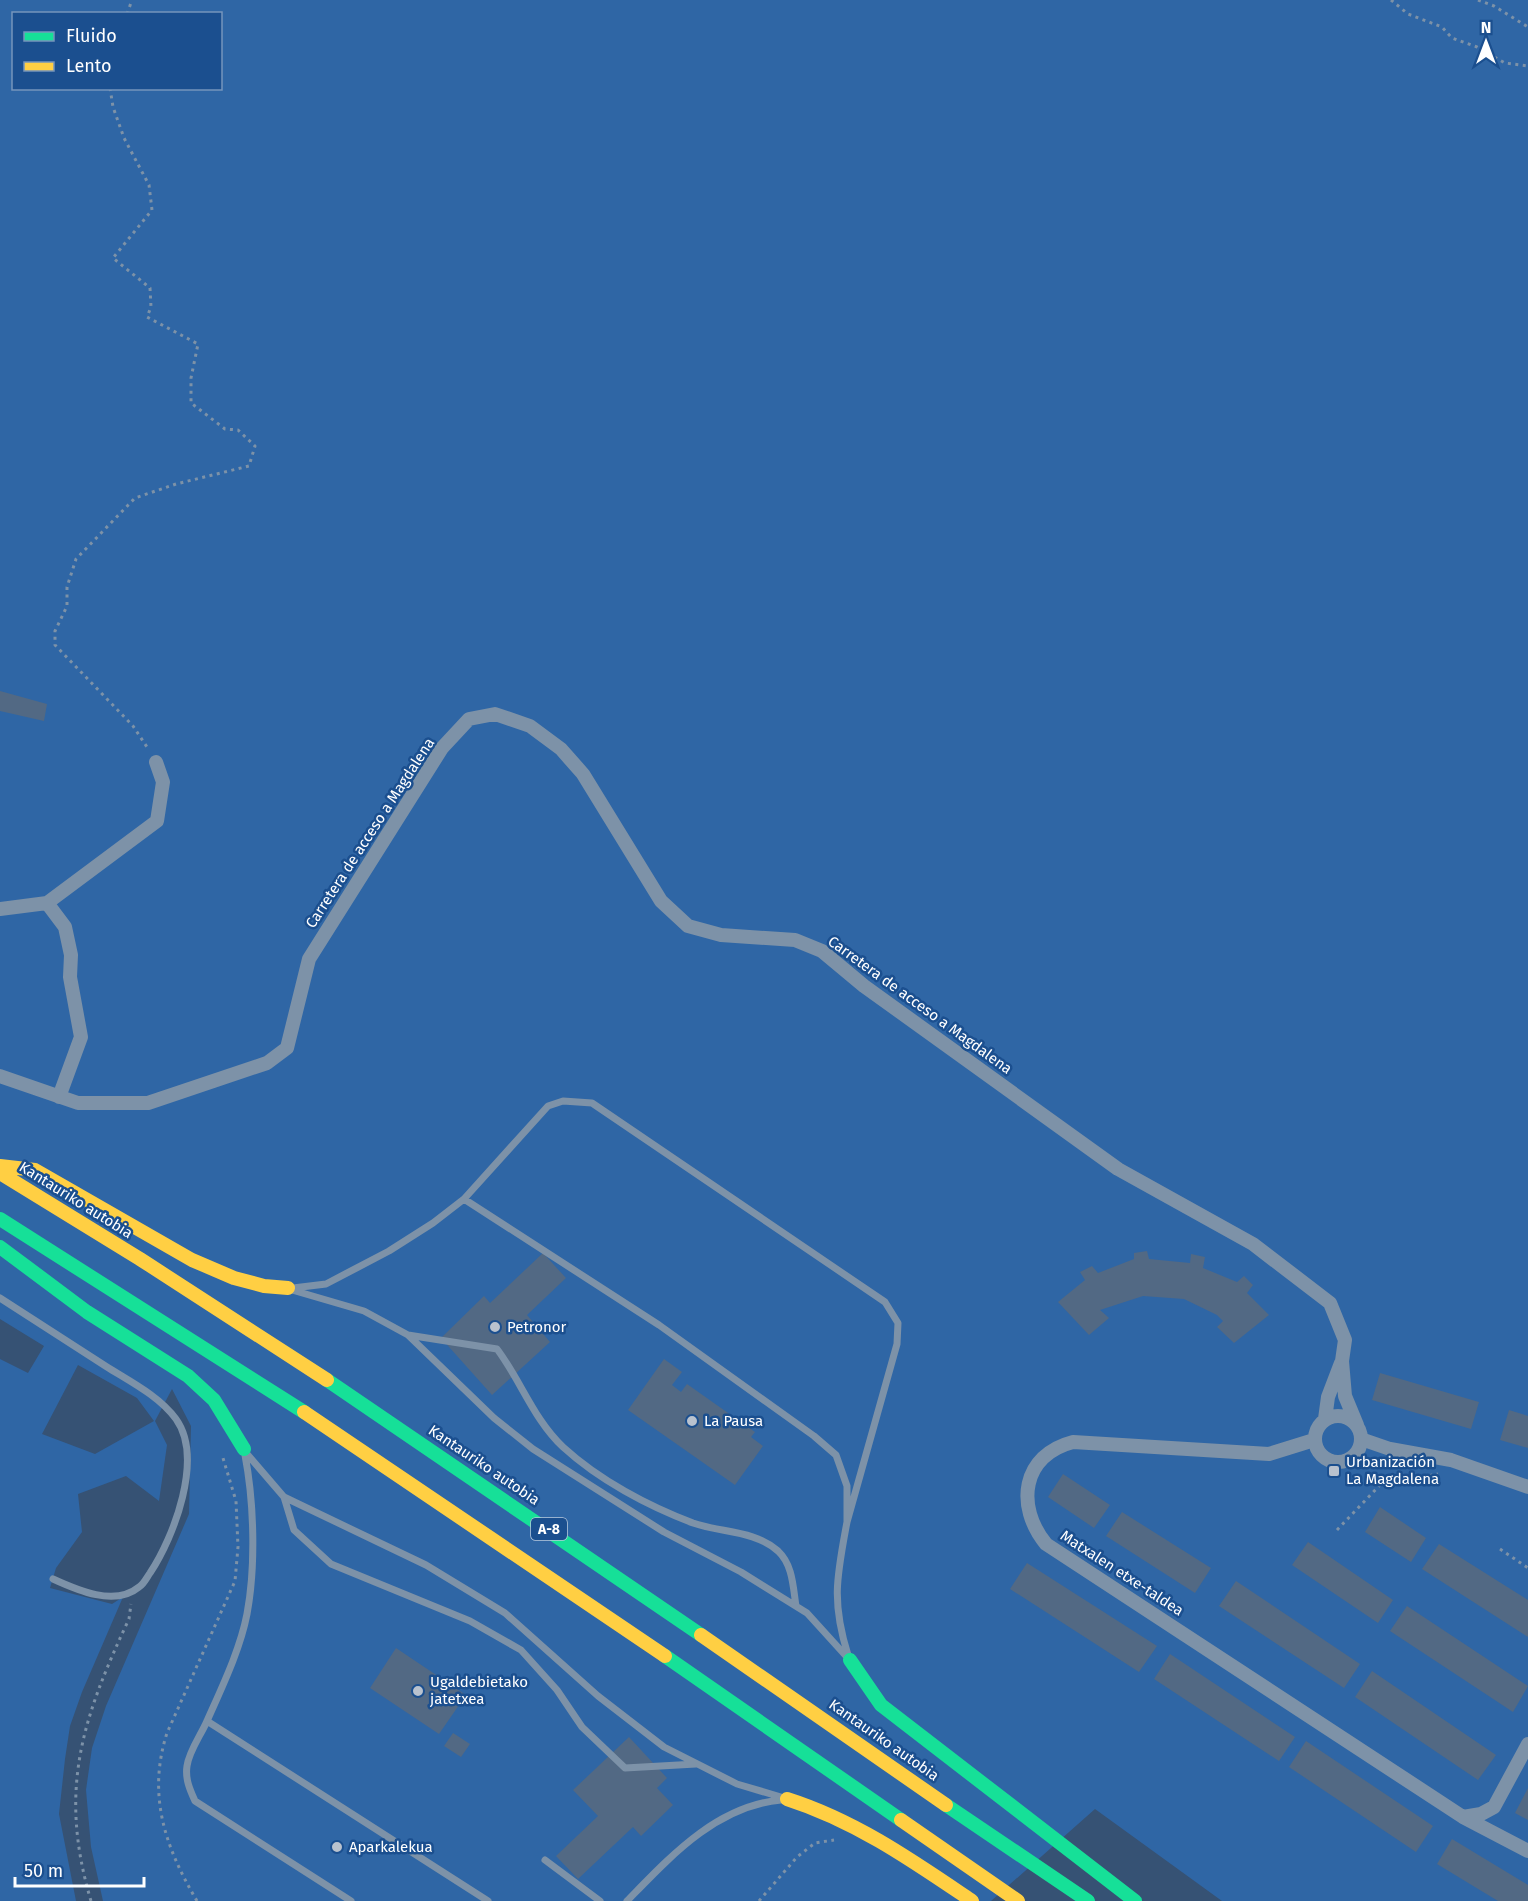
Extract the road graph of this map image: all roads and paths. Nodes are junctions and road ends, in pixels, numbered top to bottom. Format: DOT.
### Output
graph roads {
  1 [pos="1391,0"];
  2 [pos="1478,0"];
  3 [pos="1528,27"];
  4 [pos="1528,66"];
  5 [pos="110,90"];
  6 [pos="156,762"];
  7 [pos="47,903"];
  8 [pos="0,909"];
  9 [pos="0,1076"];
  10 [pos="58,1097"];
  11 [pos="0,1166"];
  12 [pos="0,1173"];
  13 [pos="465,1199"];
  14 [pos="0,1219"];
  15 [pos="0,1247"];
  16 [pos="288,1288"];
  17 [pos="0,1298"];
  18 [pos="408,1335"];
  19 [pos="1342,1361"];
  20 [pos="1326,1419"];
  21 [pos="1357,1425"];
  22 [pos="1361,1439"];
  23 [pos="1314,1440"];
  24 [pos="244,1449"];
  25 [pos="1451,1460"];
  26 [pos="1528,1487"];
  27 [pos="284,1497"];
  28 [pos="847,1522"];
  29 [pos="1337,1530"];
  30 [pos="1500,1549"];
  31 [pos="1528,1568"];
  32 [pos="53,1579"];
  33 [pos="133,1590"];
  34 [pos="796,1606"];
  35 [pos="850,1660"];
  36 [pos="207,1720"];
  37 [pos="1528,1744"];
  38 [pos="696,1764"];
  39 [pos="787,1799"];
  40 [pos="1494,1807"];
  41 [pos="1463,1817"];
  42 [pos="1504,1838"];
  43 [pos="841,1842"];
  44 [pos="1528,1851"];
  45 [pos="545,1860"];
  46 [pos="91,1901"];
  47 [pos="351,1901"];
  48 [pos="488,1901"];
  49 [pos="600,1901"];
  50 [pos="627,1901"];
  51 [pos="759,1901"];
  52 [pos="972,1901"];
  53 [pos="1018,1901"];
  54 [pos="1088,1901"];
  55 [pos="1135,1901"];
  1 -- 4 [label="path"];
  2 -- 3 [label="path"];
  5 -- 6 [label="path"];
  6 -- 7 [label="street"];
  7 -- 8 [label="street"];
  7 -- 10 [label="street"];
  9 -- 10 [label="street, Carretera de acceso a Magdalena"];
  10 -- 19 [label="street, Carretera de acceso a Magdalena"];
  11 -- 16 [label="highway"];
  12 -- 54 [label="highway, Kantauriko autobia / A-8"];
  13 -- 16 [label="lane"];
  13 -- 28 [label="lane"];
  13 -- 28 [label="lane"];
  14 -- 53 [label="highway, A-8"];
  15 -- 24 [label="highway"];
  16 -- 18 [label="lane"];
  17 -- 33 [label="lane"];
  18 -- 34 [label="lane"];
  18 -- 34 [label="lane"];
  19 -- 20 [label="street, Carretera de acceso a Magdalena"];
  19 -- 21 [label="street, Carretera de acceso a Magdalena"];
  20 -- 21 [label="street"];
  20 -- 23 [label="street"];
  21 -- 22 [label="street"];
  22 -- 23 [label="street"];
  22 -- 25 [label="street"];
  23 -- 41 [label="street, Matxalen etxe-taldea"];
  24 -- 27 [label="lane"];
  24 -- 36 [label="lane"];
  25 -- 26 [label="street"];
  25 -- 29 [label="path"];
  27 -- 38 [label="lane"];
  27 -- 38 [label="lane"];
  28 -- 35 [label="lane"];
  30 -- 31 [label="path"];
  32 -- 33 [label="lane"];
  33 -- 46 [label="path"];
  34 -- 35 [label="lane"];
  35 -- 55 [label="highway"];
  36 -- 47 [label="lane"];
  36 -- 48 [label="lane"];
  37 -- 40 [label="street"];
  38 -- 39 [label="lane"];
  39 -- 50 [label="lane"];
  39 -- 52 [label="highway"];
  40 -- 41 [label="street"];
  40 -- 42 [label="street"];
  41 -- 42 [label="street, Matxalen etxe-taldea"];
  42 -- 44 [label="street, Matxalen etxe-taldea"];
  43 -- 51 [label="path"];
  45 -- 49 [label="lane"];
}
